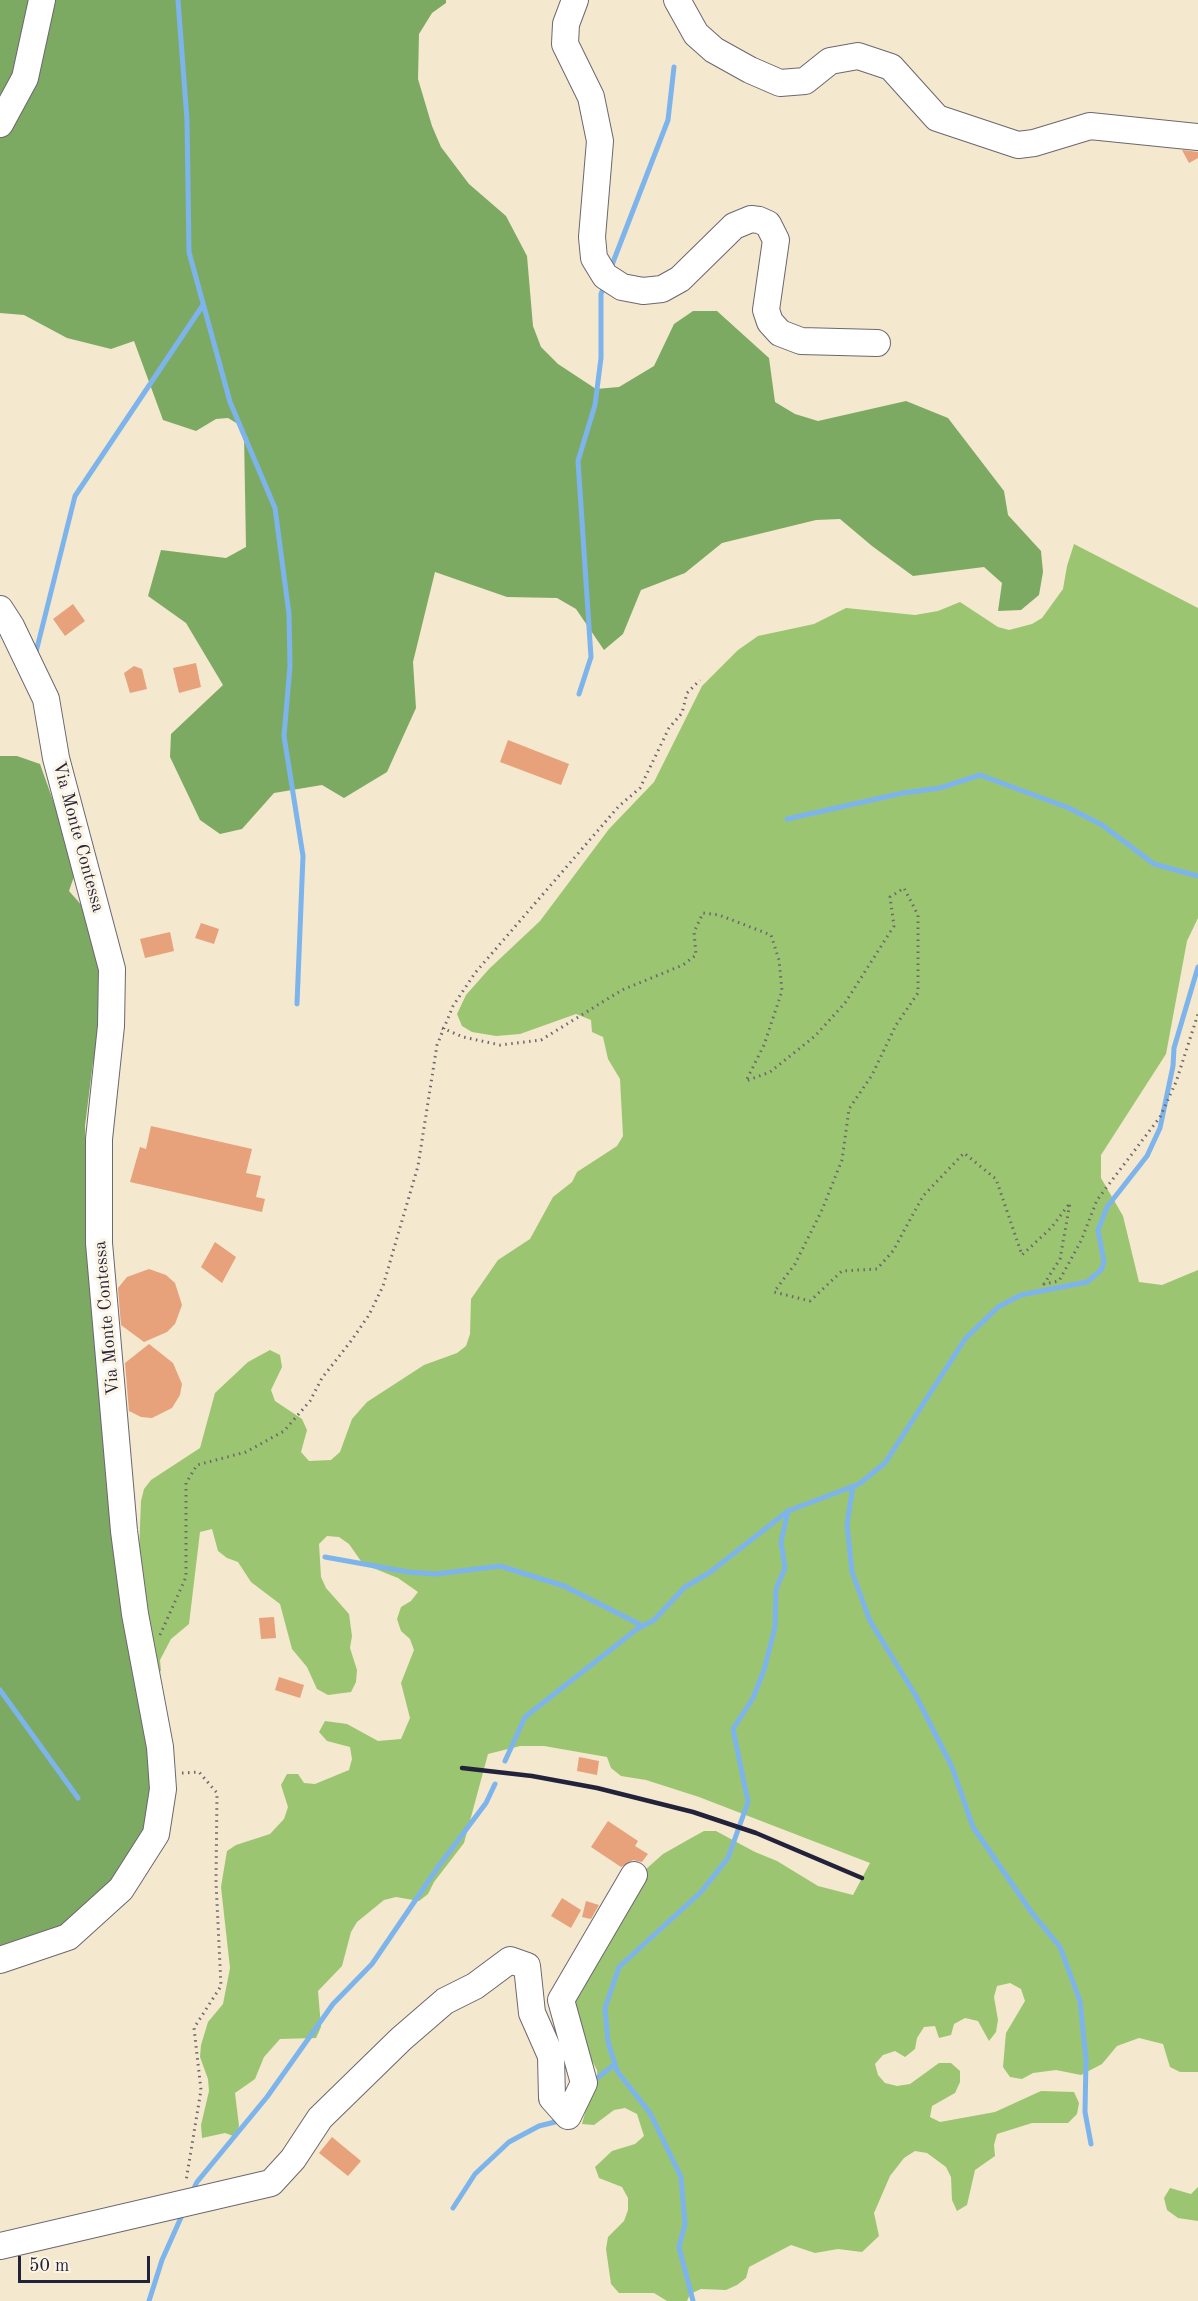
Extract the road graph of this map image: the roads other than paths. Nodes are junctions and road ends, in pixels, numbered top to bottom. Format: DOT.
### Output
graph roads {
  1 [pos="42,0"];
  2 [pos="575,0"];
  3 [pos="678,0"];
  4 [pos="0,124"];
  5 [pos="1198,136"];
  6 [pos="877,344"];
  7 [pos="0,609"];
  8 [pos="634,1875"];
  9 [pos="0,1960"];
  10 [pos="0,2246"];
  1 -- 4 [label="street"];
  2 -- 6 [label="street"];
  3 -- 5 [label="street"];
  7 -- 9 [label="street, Via Monte Contessa"];
  8 -- 10 [label="street"];
}
